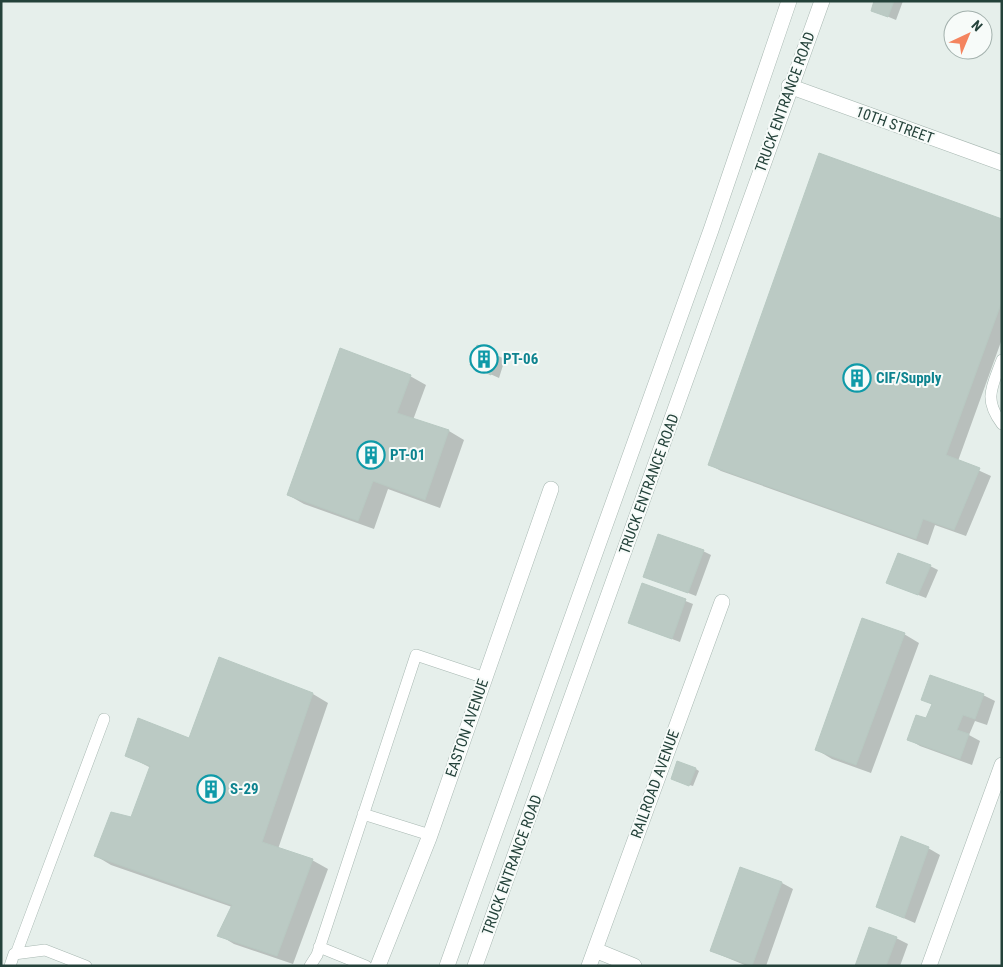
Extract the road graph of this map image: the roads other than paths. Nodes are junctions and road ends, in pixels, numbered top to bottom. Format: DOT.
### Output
graph roads {
  1 [pos="789,1"];
  2 [pos="822,1"];
  3 [pos="789,86"];
  4 [pos="1002,163"];
  5 [pos="1002,360"];
  6 [pos="1002,424"];
  7 [pos="550,489"];
  8 [pos="722,602"];
  9 [pos="484,678"];
  10 [pos="104,719"];
  11 [pos="1002,765"];
  12 [pos="364,814"];
  13 [pos="430,835"];
  14 [pos="319,947"];
  15 [pos="594,950"];
  16 [pos="16,954"];
  17 [pos="10,966"];
  18 [pos="86,966"];
  19 [pos="310,966"];
  20 [pos="366,966"];
  21 [pos="378,966"];
  22 [pos="447,966"];
  23 [pos="475,966"];
  24 [pos="589,966"];
  25 [pos="634,966"];
  26 [pos="929,966"];
  1 -- 22 [label="street"];
  2 -- 3 [label="street, TRUCK ENTRANCE ROAD"];
  3 -- 4 [label="street, 10TH STREET"];
  3 -- 23 [label="street, TRUCK ENTRANCE ROAD"];
  5 -- 6 [label="lane"];
  7 -- 9 [label="street, EASTON AVENUE"];
  8 -- 15 [label="street, RAILROAD AVENUE"];
  9 -- 12 [label="lane"];
  9 -- 13 [label="street, EASTON AVENUE"];
  10 -- 16 [label="lane"];
  11 -- 26 [label="street"];
  12 -- 13 [label="lane"];
  12 -- 14 [label="lane"];
  13 -- 21 [label="street, EASTON AVENUE"];
  14 -- 19 [label="lane"];
  14 -- 20 [label="lane"];
  15 -- 24 [label="street, RAILROAD AVENUE"];
  15 -- 25 [label="street"];
  16 -- 17 [label="lane"];
  16 -- 18 [label="lane"];
}
